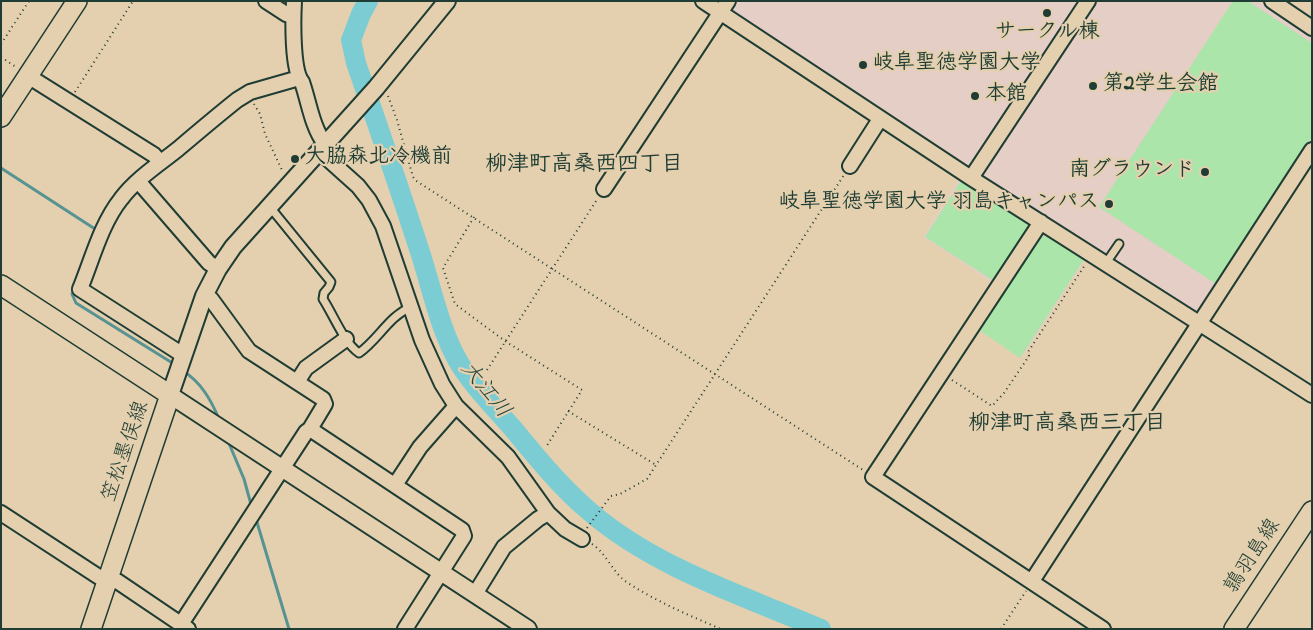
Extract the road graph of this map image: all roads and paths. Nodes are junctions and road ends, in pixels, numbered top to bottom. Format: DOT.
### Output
graph roads {
  1 [pos="29,1"];
  2 [pos="77,1"];
  3 [pos="133,1"];
  4 [pos="266,1"];
  5 [pos="294,1"];
  6 [pos="447,1"];
  7 [pos="703,1"];
  8 [pos="1088,1"];
  9 [pos="1272,1"];
  10 [pos="725,7"];
  11 [pos="294,16"];
  12 [pos="1312,28"];
  13 [pos="1,44"];
  14 [pos="1,57"];
  15 [pos="28,76"];
  16 [pos="299,78"];
  17 [pos="378,85"];
  18 [pos="246,95"];
  19 [pos="68,101"];
  20 [pos="1,117"];
  21 [pos="880,119"];
  22 [pos="322,148"];
  23 [pos="1312,150"];
  24 [pos="160,162"];
  25 [pos="850,166"];
  26 [pos="972,178"];
  27 [pos="138,181"];
  28 [pos="291,182"];
  29 [pos="604,189"];
  30 [pos="267,208"];
  31 [pos="474,217"];
  32 [pos="1041,222"];
  33 [pos="1119,244"];
  34 [pos="1092,254"];
  35 [pos="1106,263"];
  36 [pos="552,268"];
  37 [pos="218,269"];
  38 [pos="1,285"];
  39 [pos="204,296"];
  40 [pos="411,307"];
  41 [pos="1200,323"];
  42 [pos="346,339"];
  43 [pos="505,341"];
  44 [pos="183,355"];
  45 [pos="487,370"];
  46 [pos="942,373"];
  47 [pos="716,374"];
  48 [pos="298,382"];
  49 [pos="170,395"];
  50 [pos="1312,395"];
  51 [pos="456,406"];
  52 [pos="568,411"];
  53 [pos="310,429"];
  54 [pos="546,447"];
  55 [pos="656,465"];
  56 [pos="282,469"];
  57 [pos="873,477"];
  58 [pos="395,485"];
  59 [pos="1312,511"];
  60 [pos="1,513"];
  61 [pos="548,513"];
  62 [pos="585,533"];
  63 [pos="441,572"];
  64 [pos="108,579"];
  65 [pos="1032,581"];
  66 [pos="475,594"];
  67 [pos="184,626"];
  68 [pos="91,629"];
  69 [pos="405,629"];
  70 [pos="528,629"];
  71 [pos="722,629"];
  72 [pos="1001,629"];
  73 [pos="1103,629"];
  74 [pos="1234,629"];
  1 -- 13 [label="path"];
  2 -- 15 [label="main road"];
  3 -- 19 [label="path"];
  4 -- 11 [label="street"];
  5 -- 11 [label="street"];
  6 -- 17 [label="street"];
  7 -- 10 [label="street"];
  8 -- 26 [label="street"];
  9 -- 12 [label="street"];
  10 -- 21 [label="street"];
  10 -- 29 [label="street"];
  11 -- 16 [label="street"];
  14 -- 15 [label="path"];
  15 -- 19 [label="street"];
  15 -- 20 [label="main road"];
  16 -- 18 [label="street"];
  16 -- 22 [label="street"];
  17 -- 22 [label="street"];
  17 -- 31 [label="path"];
  18 -- 24 [label="street"];
  18 -- 28 [label="path"];
  19 -- 24 [label="street"];
  21 -- 25 [label="street"];
  21 -- 26 [label="street"];
  22 -- 28 [label="street"];
  22 -- 40 [label="street"];
  23 -- 41 [label="street"];
  24 -- 27 [label="street"];
  25 -- 47 [label="path"];
  26 -- 32 [label="street"];
  27 -- 37 [label="street"];
  27 -- 44 [label="street"];
  28 -- 30 [label="street"];
  29 -- 36 [label="path"];
  30 -- 37 [label="street"];
  30 -- 42 [label="lane"];
  31 -- 36 [label="path"];
  31 -- 43 [label="path"];
  32 -- 34 [label="street"];
  32 -- 46 [label="street"];
  33 -- 35 [label="lane"];
  34 -- 35 [label="street"];
  34 -- 46 [label="path"];
  35 -- 41 [label="street"];
  36 -- 43 [label="path"];
  36 -- 47 [label="path"];
  37 -- 39 [label="street"];
  38 -- 49 [label="main road, 笠松墨俣線"];
  39 -- 44 [label="street"];
  39 -- 48 [label="street"];
  40 -- 42 [label="lane"];
  40 -- 51 [label="street"];
  41 -- 50 [label="street"];
  41 -- 65 [label="street"];
  42 -- 48 [label="street"];
  43 -- 45 [label="path"];
  43 -- 52 [label="path"];
  44 -- 49 [label="street"];
  46 -- 57 [label="street"];
  47 -- 55 [label="path"];
  47 -- 57 [label="path"];
  48 -- 53 [label="street"];
  49 -- 56 [label="street"];
  49 -- 64 [label="main road, 笠松墨俣線"];
  51 -- 58 [label="street"];
  51 -- 61 [label="street"];
  52 -- 54 [label="path"];
  52 -- 55 [label="path"];
  53 -- 56 [label="street"];
  53 -- 58 [label="street"];
  55 -- 62 [label="path"];
  56 -- 63 [label="street"];
  56 -- 67 [label="street"];
  57 -- 65 [label="street"];
  58 -- 63 [label="street"];
  59 -- 74 [label="main road, 鶉羽島線"];
  60 -- 64 [label="street"];
  61 -- 62 [label="street"];
  61 -- 66 [label="street"];
  62 -- 71 [label="path"];
  63 -- 66 [label="street"];
  63 -- 69 [label="street"];
  64 -- 67 [label="street"];
  64 -- 68 [label="main road, 笠松墨俣線"];
  65 -- 72 [label="path"];
  65 -- 73 [label="street"];
  66 -- 70 [label="street"];
}
